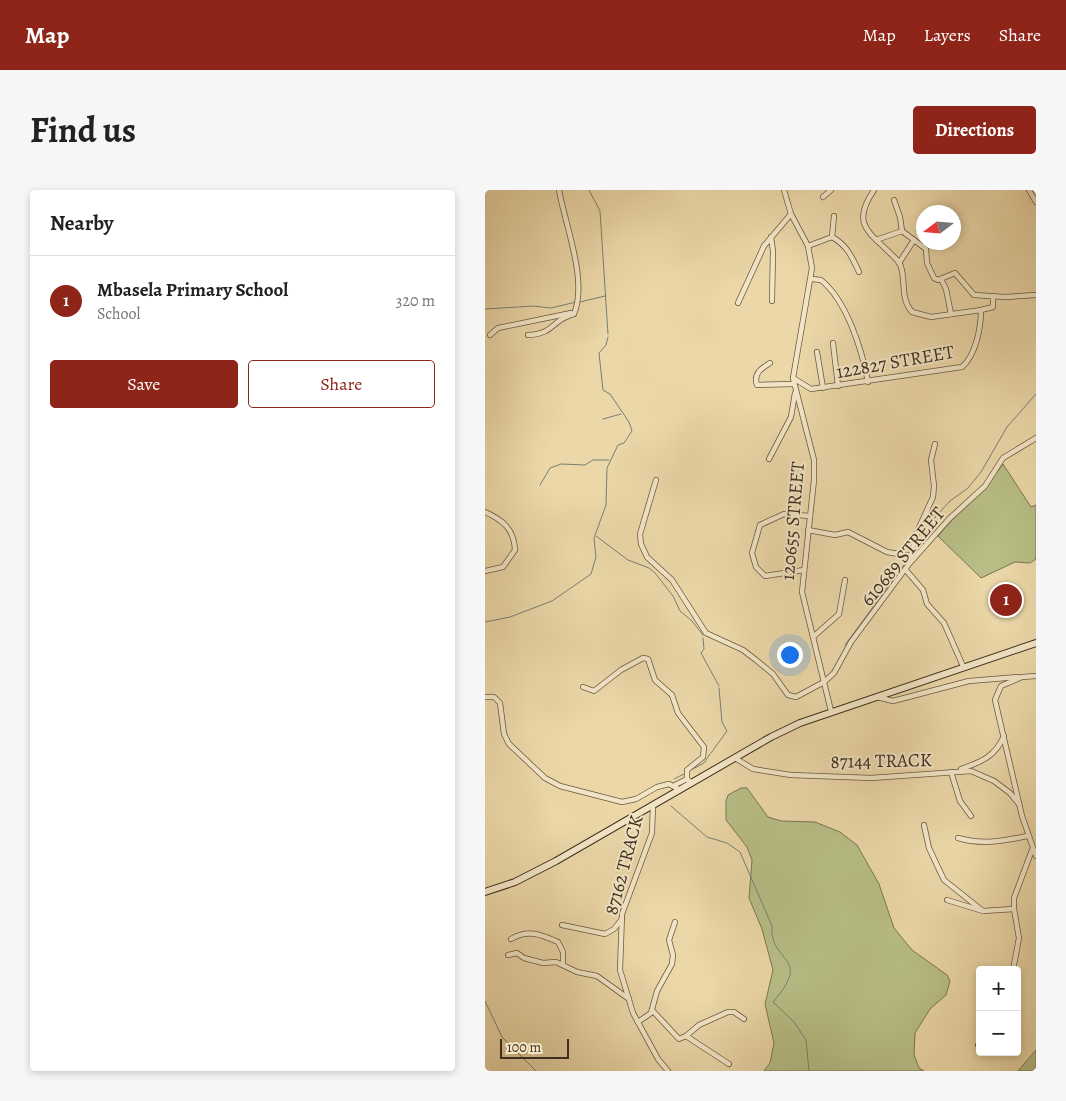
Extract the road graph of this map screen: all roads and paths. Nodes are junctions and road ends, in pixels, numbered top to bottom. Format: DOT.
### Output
graph roads {
  1 [pos="559,190"];
  2 [pos="784,190"];
  3 [pos="831,190"];
  4 [pos="874,190"];
  5 [pos="1029,190"];
  6 [pos="823,197"];
  7 [pos="894,200"];
  8 [pos="1036,202"];
  9 [pos="791,214"];
  10 [pos="834,216"];
  11 [pos="902,231"];
  12 [pos="771,236"];
  13 [pos="832,236"];
  14 [pos="876,240"];
  15 [pos="914,240"];
  16 [pos="808,246"];
  17 [pos="899,262"];
  18 [pos="859,272"];
  19 [pos="941,278"];
  20 [pos="812,279"];
  21 [pos="1036,295"];
  22 [pos="993,297"];
  23 [pos="772,301"];
  24 [pos="738,303"];
  25 [pos="981,310"];
  26 [pos="574,313"];
  27 [pos="951,314"];
  28 [pos="528,334"];
  29 [pos="490,336"];
  30 [pos="833,343"];
  31 [pos="817,352"];
  32 [pos="770,363"];
  33 [pos="793,378"];
  34 [pos="868,382"];
  35 [pos="794,384"];
  36 [pos="838,386"];
  37 [pos="823,388"];
  38 [pos="795,392"];
  39 [pos="1036,438"];
  40 [pos="935,444"];
  41 [pos="769,459"];
  42 [pos="656,480"];
  43 [pos="485,512"];
  44 [pos="810,516"];
  45 [pos="808,530"];
  46 [pos="910,556"];
  47 [pos="909,564"];
  48 [pos="905,569"];
  49 [pos="804,570"];
  50 [pos="485,571"];
  51 [pos="845,580"];
  52 [pos="813,637"];
  53 [pos="1036,643"];
  54 [pos="963,666"];
  55 [pos="1036,676"];
  56 [pos="1022,677"];
  57 [pos="824,682"];
  58 [pos="583,687"];
  59 [pos="875,696"];
  60 [pos="485,697"];
  61 [pos="831,711"];
  62 [pos="1004,736"];
  63 [pos="735,758"];
  64 [pos="957,771"];
  65 [pos="951,772"];
  66 [pos="690,781"];
  67 [pos="678,788"];
  68 [pos="1019,804"];
  69 [pos="653,805"];
  70 [pos="971,816"];
  71 [pos="924,825"];
  72 [pos="1027,836"];
  73 [pos="959,838"];
  74 [pos="1032,850"];
  75 [pos="1036,856"];
  76 [pos="485,892"];
  77 [pos="947,900"];
  78 [pos="1013,909"];
  79 [pos="983,911"];
  80 [pos="622,920"];
  81 [pos="675,922"];
  82 [pos="562,925"];
  83 [pos="511,939"];
  84 [pos="508,955"];
  85 [pos="563,965"];
  86 [pos="1014,966"];
  87 [pos="629,999"];
  88 [pos="652,1010"];
  89 [pos="744,1020"];
  90 [pos="638,1022"];
  91 [pos="686,1036"];
  92 [pos="729,1064"];
  93 [pos="668,1071"];
  1 -- 26 [label="street"];
  2 -- 9 [label="street, 120655 STREET"];
  3 -- 6 [label="street"];
  4 -- 14 [label="street"];
  5 -- 8 [label="street"];
  7 -- 11 [label="street"];
  9 -- 12 [label="street"];
  9 -- 16 [label="street, 120655 STREET"];
  10 -- 13 [label="street"];
  11 -- 14 [label="street"];
  11 -- 15 [label="street"];
  12 -- 23 [label="street"];
  12 -- 24 [label="street"];
  13 -- 16 [label="street"];
  13 -- 18 [label="street"];
  14 -- 17 [label="street"];
  15 -- 17 [label="street"];
  15 -- 19 [label="street"];
  16 -- 20 [label="street, 120655 STREET"];
  17 -- 27 [label="street"];
  19 -- 22 [label="street"];
  19 -- 27 [label="street"];
  20 -- 33 [label="street, 120655 STREET"];
  20 -- 34 [label="street"];
  21 -- 22 [label="street"];
  22 -- 25 [label="street"];
  25 -- 27 [label="street"];
  25 -- 34 [label="street, 122827 STREET"];
  26 -- 28 [label="street"];
  26 -- 29 [label="street"];
  30 -- 36 [label="street"];
  31 -- 37 [label="street"];
  32 -- 35 [label="street"];
  33 -- 35 [label="street, 120655 STREET"];
  33 -- 37 [label="street, 122827 STREET"];
  34 -- 36 [label="street, 122827 STREET"];
  35 -- 38 [label="street, 120655 STREET"];
  36 -- 37 [label="street, 122827 STREET"];
  38 -- 41 [label="street"];
  38 -- 44 [label="street, 120655 STREET"];
  39 -- 47 [label="street, 610689 STREET"];
  40 -- 46 [label="street"];
  42 -- 57 [label="street, 610689 STREET"];
  43 -- 50 [label="street"];
  44 -- 45 [label="street, 120655 STREET"];
  44 -- 49 [label="street"];
  45 -- 46 [label="street"];
  45 -- 49 [label="street, 120655 STREET"];
  46 -- 47 [label="street"];
  47 -- 48 [label="street, 610689 STREET"];
  48 -- 54 [label="street"];
  48 -- 57 [label="street, 610689 STREET"];
  49 -- 52 [label="street, 120655 STREET"];
  51 -- 52 [label="street"];
  52 -- 57 [label="street, 120655 STREET"];
  53 -- 54 [label="main road"];
  54 -- 59 [label="main road"];
  55 -- 56 [label="street"];
  56 -- 59 [label="street"];
  56 -- 62 [label="street"];
  57 -- 61 [label="street, 120655 STREET"];
  58 -- 66 [label="street"];
  59 -- 61 [label="main road"];
  60 -- 67 [label="street"];
  61 -- 63 [label="main road"];
  62 -- 64 [label="street"];
  62 -- 68 [label="street"];
  63 -- 65 [label="street, 87144 TRACK"];
  63 -- 66 [label="main road"];
  64 -- 65 [label="street, 87144 TRACK"];
  64 -- 68 [label="street, 87144 TRACK"];
  65 -- 70 [label="street"];
  66 -- 67 [label="main road"];
  67 -- 69 [label="main road"];
  68 -- 72 [label="street"];
  69 -- 76 [label="main road"];
  69 -- 80 [label="street, 87162 TRACK"];
  71 -- 79 [label="street"];
  72 -- 73 [label="street"];
  72 -- 74 [label="street"];
  74 -- 75 [label="street"];
  74 -- 78 [label="street"];
  77 -- 79 [label="street"];
  78 -- 79 [label="street"];
  78 -- 86 [label="street"];
  80 -- 82 [label="street"];
  80 -- 87 [label="street, 87162 TRACK"];
  81 -- 88 [label="street"];
  83 -- 85 [label="street"];
  84 -- 85 [label="street"];
  85 -- 87 [label="street"];
  87 -- 90 [label="street, 87162 TRACK"];
  88 -- 90 [label="street"];
  88 -- 91 [label="street"];
  89 -- 91 [label="street"];
  90 -- 93 [label="street, 87162 TRACK"];
  91 -- 92 [label="street"];
}
